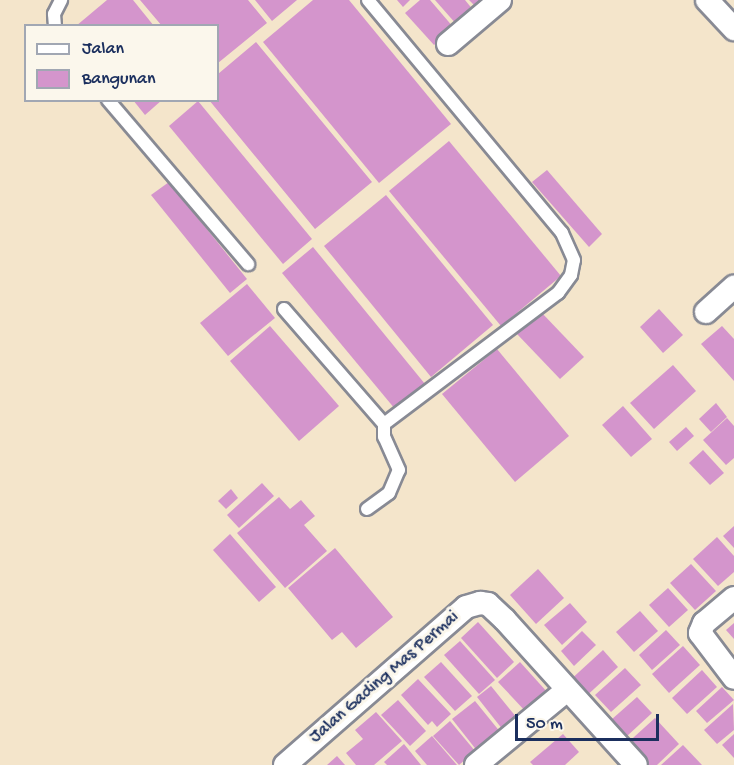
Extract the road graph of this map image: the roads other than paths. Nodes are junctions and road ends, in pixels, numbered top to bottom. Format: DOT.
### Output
graph roads {
  1 [pos="61,0"];
  2 [pos="368,0"];
  3 [pos="500,0"];
  4 [pos="707,0"];
  5 [pos="55,24"];
  6 [pos="734,29"];
  7 [pos="448,44"];
  8 [pos="110,102"];
  9 [pos="248,264"];
  10 [pos="734,287"];
  11 [pos="284,309"];
  12 [pos="706,312"];
  13 [pos="384,424"];
  14 [pos="367,509"];
  15 [pos="734,598"];
  16 [pos="734,678"];
  17 [pos="567,690"];
  18 [pos="285,765"];
  19 [pos="476,765"];
  20 [pos="636,765"];
  1 -- 5 [label="lane"];
  2 -- 13 [label="lane"];
  3 -- 7 [label="street"];
  4 -- 6 [label="street"];
  8 -- 9 [label="lane"];
  10 -- 12 [label="street"];
  11 -- 13 [label="lane"];
  13 -- 14 [label="lane"];
  15 -- 16 [label="street"];
  17 -- 18 [label="street, Jalan Gading Mas Permai"];
  17 -- 19 [label="street"];
  17 -- 20 [label="street, Jalan Gading Mas Permai"];
}
